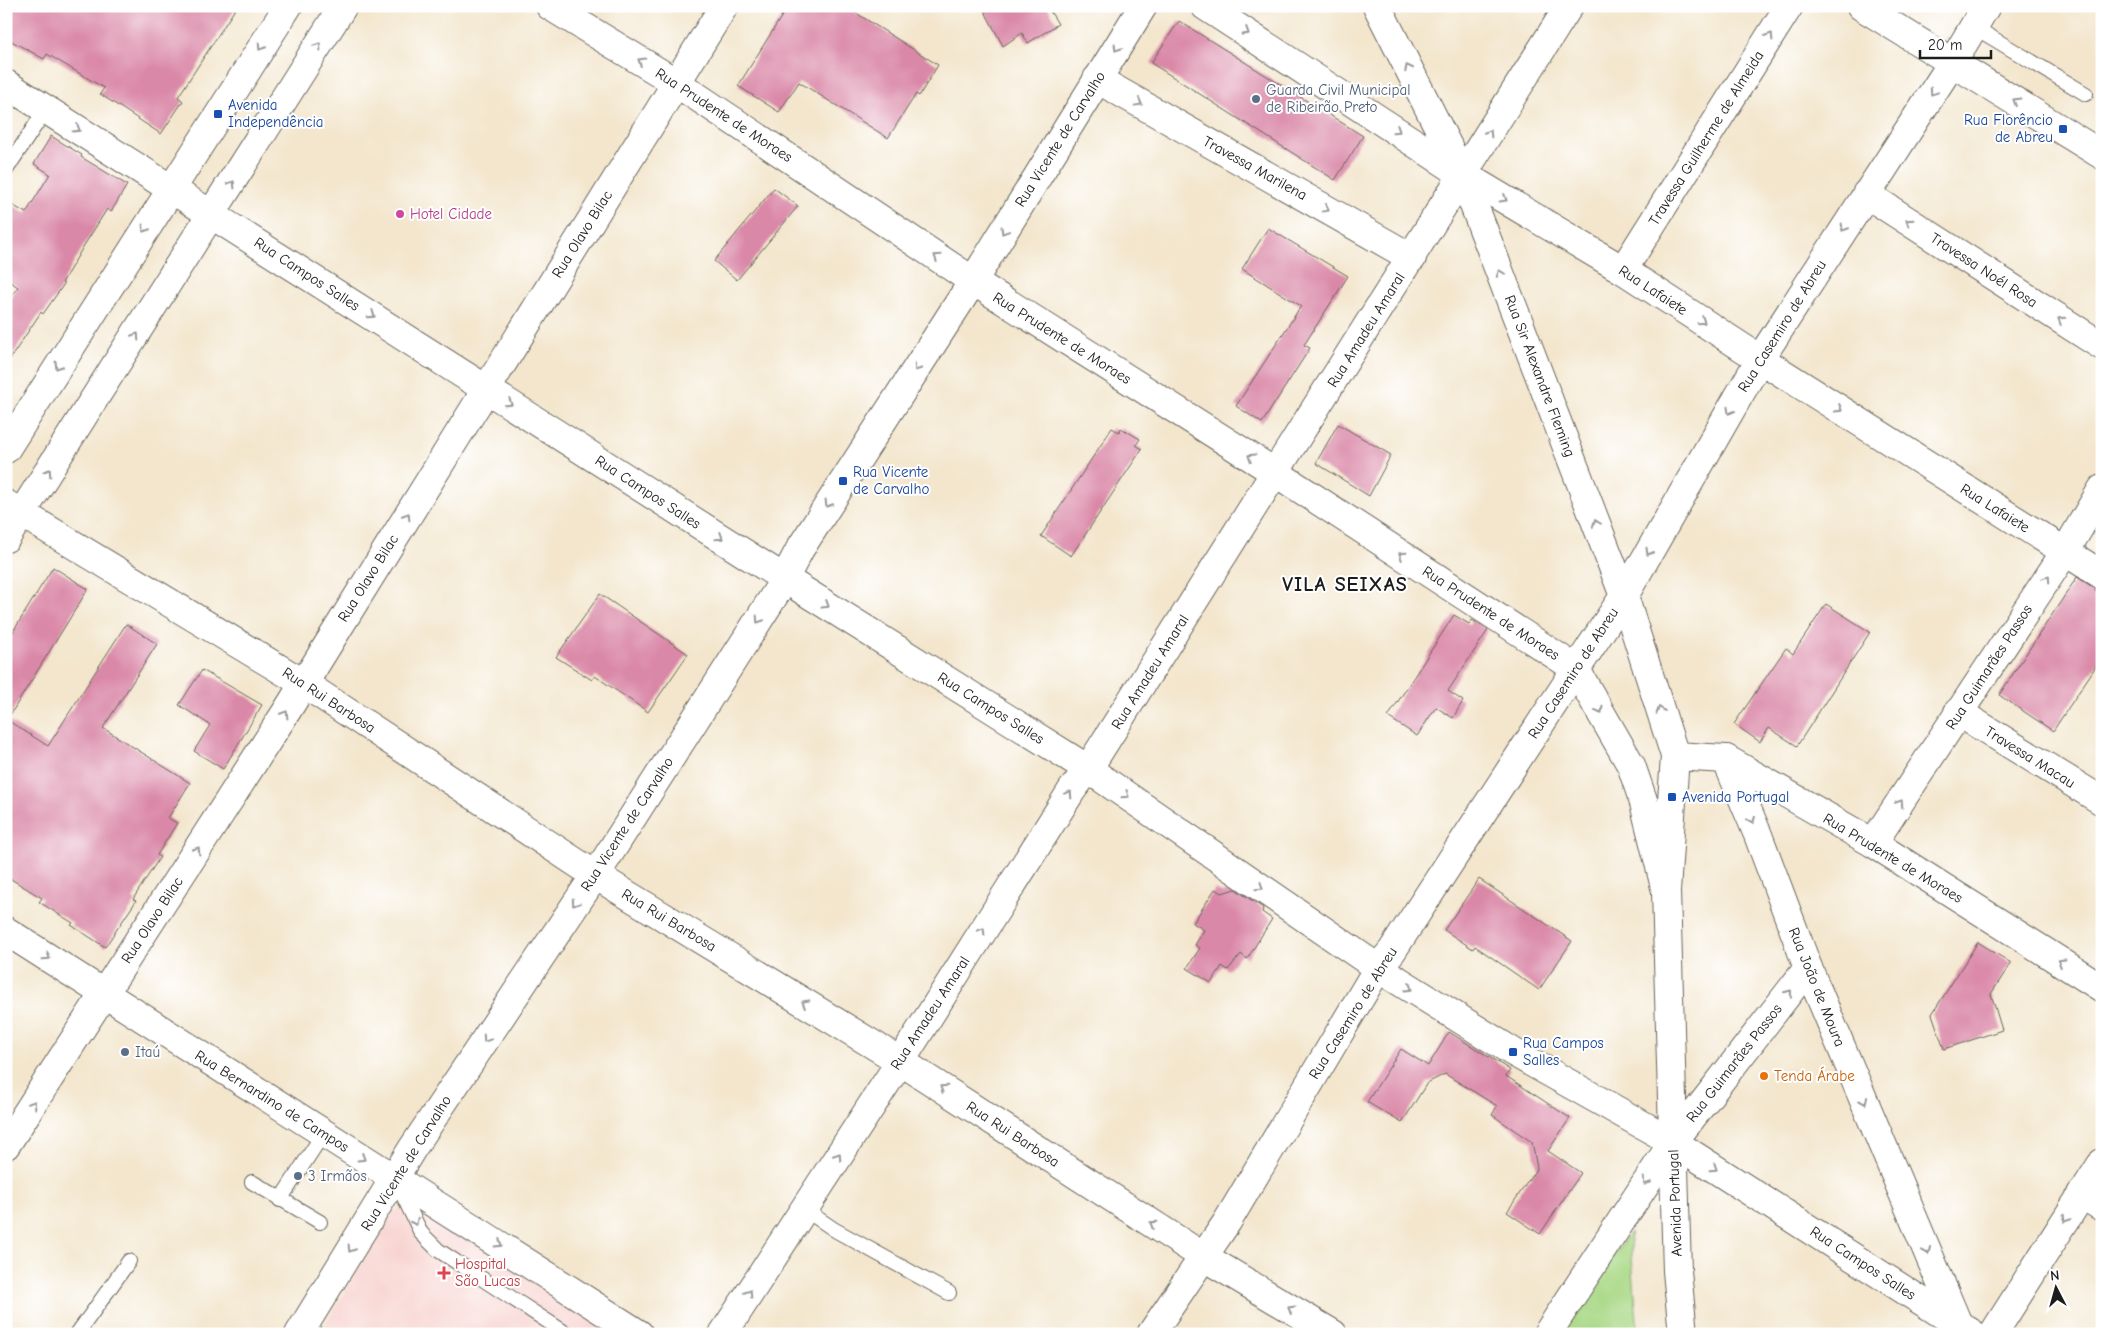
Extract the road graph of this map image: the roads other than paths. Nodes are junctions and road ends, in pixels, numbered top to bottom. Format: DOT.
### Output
graph roads {
  1 [pos="288,6"];
  2 [pos="343,6"];
  3 [pos="550,6"];
  4 [pos="724,6"];
  5 [pos="1143,6"];
  6 [pos="1205,6"];
  7 [pos="1377,6"];
  8 [pos="1569,6"];
  9 [pos="1789,6"];
  10 [pos="1861,6"];
  11 [pos="1980,16"];
  12 [pos="1952,64"];
  13 [pos="1097,79"];
  14 [pos="675,82"];
  15 [pos="6,84"];
  16 [pos="2086,94"];
  17 [pos="46,109"];
  18 [pos="2102,155"];
  19 [pos="6,170"];
  20 [pos="1462,174"];
  21 [pos="170,187"];
  22 [pos="1866,194"];
  23 [pos="213,214"];
  24 [pos="1412,258"];
  25 [pos="1623,270"];
  26 [pos="973,281"];
  27 [pos="2102,346"];
  28 [pos="1760,359"];
  29 [pos="486,388"];
  30 [pos="6,449"];
  31 [pos="1276,473"];
  32 [pos="2102,489"];
  33 [pos="14,509"];
  34 [pos="6,538"];
  35 [pos="2065,552"];
  36 [pos="2102,575"];
  37 [pos="785,579"];
  38 [pos="1624,596"];
  39 [pos="1575,668"];
  40 [pos="303,683"];
  41 [pos="1958,712"];
  42 [pos="1675,756"];
  43 [pos="1726,759"];
  44 [pos="1631,765"];
  45 [pos="1088,769"];
  46 [pos="2102,801"];
  47 [pos="1873,843"];
  48 [pos="594,875"];
  49 [pos="1666,891"];
  50 [pos="6,931"];
  51 [pos="1378,968"];
  52 [pos="1808,968"];
  53 [pos="2102,988"];
  54 [pos="104,994"];
  55 [pos="900,1061"];
  56 [pos="323,1134"];
  57 [pos="1673,1142"];
  58 [pos="6,1145"];
  59 [pos="2102,1163"];
  60 [pos="395,1178"];
  61 [pos="252,1182"];
  62 [pos="280,1200"];
  63 [pos="2092,1200"];
  64 [pos="804,1209"];
  65 [pos="320,1222"];
  66 [pos="1204,1257"];
  67 [pos="129,1261"];
  68 [pos="949,1293"];
  69 [pos="1965,1329"];
  70 [pos="77,1334"];
  71 [pos="299,1334"];
  72 [pos="567,1334"];
  73 [pos="640,1334"];
  74 [pos="723,1334"];
  75 [pos="1151,1334"];
  76 [pos="1333,1334"];
  77 [pos="1546,1334"];
  78 [pos="1683,1334"];
  79 [pos="1993,1334"];
  1 -- 21 [label="street, one-way"];
  23 -- 2 [label="street, one-way"];
  14 -- 3 [label="street, Rua Prudente de Moraes, one-way"];
  4 -- 14 [label="street, Rua Olavo Bilac"];
  5 -- 13 [label="street, Rua Vicente de Carvalho, one-way"];
  6 -- 20 [label="street, Rua Lafaiete, one-way"];
  20 -- 7 [label="street, Rua Sir Alexandre Fleming, one-way"];
  20 -- 8 [label="street, Rua Amadeu Amaral, one-way"];
  25 -- 9 [label="street, Travessa Guilherme de Almeida, one-way"];
  10 -- 12 [label="street"];
  11 -- 12 [label="street, Rua Casemiro de Abreu"];
  11 -- 16 [label="lane"];
  18 -- 12 [label="street, one-way"];
  12 -- 22 [label="street, Rua Casemiro de Abreu, one-way"];
  13 -- 24 [label="street, Travessa Marilena, one-way"];
  13 -- 26 [label="street, Rua Vicente de Carvalho, one-way"];
  26 -- 14 [label="street, Rua Prudente de Moraes, one-way"];
  14 -- 29 [label="street, Rua Olavo Bilac"];
  15 -- 17 [label="street, Rua Campos Salles"];
  17 -- 19 [label="lane"];
  17 -- 21 [label="street, Rua Campos Salles, one-way"];
  20 -- 24 [label="street, Rua Amadeu Amaral"];
  20 -- 25 [label="street, Rua Lafaiete, one-way"];
  38 -- 20 [label="street, Rua Sir Alexandre Fleming, one-way"];
  21 -- 23 [label="street, Rua Campos Salles"];
  21 -- 30 [label="street, one-way"];
  27 -- 22 [label="street, Travessa Noél Rosa, one-way"];
  22 -- 28 [label="street, Rua Casemiro de Abreu, one-way"];
  23 -- 29 [label="street, Rua Campos Salles, one-way"];
  33 -- 23 [label="street, one-way"];
  24 -- 31 [label="street, Rua Amadeu Amaral"];
  25 -- 28 [label="street, Rua Lafaiete, one-way"];
  31 -- 26 [label="street, Rua Prudente de Moraes, one-way"];
  26 -- 37 [label="street, Rua Vicente de Carvalho, one-way"];
  28 -- 35 [label="street, Rua Lafaiete, one-way"];
  28 -- 38 [label="street, Rua Casemiro de Abreu, one-way"];
  29 -- 37 [label="street, Rua Campos Salles, one-way"];
  40 -- 29 [label="street, Rua Olavo Bilac, one-way"];
  39 -- 31 [label="street, Rua Prudente de Moraes, one-way"];
  31 -- 45 [label="street, Rua Amadeu Amaral"];
  32 -- 35 [label="street, Rua Guimarães Passos"];
  33 -- 34 [label="street"];
  33 -- 40 [label="street, Rua Rui Barbosa"];
  35 -- 36 [label="street, Rua Lafaiete"];
  41 -- 35 [label="street, Rua Guimarães Passos, one-way"];
  37 -- 45 [label="street, Rua Campos Salles, one-way"];
  37 -- 48 [label="street, Rua Vicente de Carvalho, one-way"];
  38 -- 39 [label="street, Rua Casemiro de Abreu"];
  42 -- 38 [label="street, Rua Sir Alexandre Fleming, one-way"];
  39 -- 44 [label="street, Avenida Portugal, one-way"];
  39 -- 51 [label="street, Rua Casemiro de Abreu"];
  40 -- 48 [label="street, Rua Rui Barbosa"];
  54 -- 40 [label="street, Rua Olavo Bilac, one-way"];
  41 -- 46 [label="street, Travessa Macau"];
  47 -- 41 [label="street, Rua Guimarães Passos, one-way"];
  42 -- 43 [label="street, Rua Prudente de Moraes"];
  42 -- 44 [label="street, Rua Prudente de Moraes"];
  42 -- 49 [label="street, Avenida Portugal"];
  43 -- 47 [label="street, Rua Prudente de Moraes"];
  43 -- 52 [label="street, Rua João de Moura, one-way"];
  44 -- 49 [label="street, Avenida Portugal"];
  45 -- 51 [label="street, Rua Campos Salles, one-way"];
  55 -- 45 [label="street, Rua Amadeu Amaral, one-way"];
  53 -- 47 [label="street, Rua Prudente de Moraes, one-way"];
  55 -- 48 [label="street, Rua Rui Barbosa, one-way"];
  48 -- 60 [label="street, Rua Vicente de Carvalho, one-way"];
  49 -- 57 [label="street, Avenida Portugal"];
  50 -- 54 [label="street, Rua Bernardino de Campos, one-way"];
  51 -- 57 [label="street, Rua Campos Salles, one-way"];
  51 -- 66 [label="street, Rua Casemiro de Abreu"];
  57 -- 52 [label="street, Rua Guimarães Passos, one-way"];
  52 -- 69 [label="street, Rua João de Moura, one-way"];
  54 -- 56 [label="street, Rua Bernardino de Campos"];
  58 -- 54 [label="street, Rua Olavo Bilac, one-way"];
  64 -- 55 [label="street, Rua Amadeu Amaral, one-way"];
  66 -- 55 [label="street, Rua Rui Barbosa, one-way"];
  56 -- 60 [label="street, Rua Bernardino de Campos, one-way"];
  56 -- 62 [label="lane"];
  57 -- 69 [label="street, Rua Campos Salles, one-way"];
  57 -- 77 [label="street, Rua Guimarães Passos, one-way"];
  57 -- 78 [label="street, Avenida Portugal"];
  59 -- 63 [label="street"];
  60 -- 71 [label="street, Rua Vicente de Carvalho, one-way"];
  60 -- 72 [label="lane, one-way"];
  60 -- 73 [label="street, Rua Bernardino de Campos, one-way"];
  61 -- 62 [label="lane"];
  62 -- 65 [label="lane"];
  63 -- 79 [label="street, one-way"];
  64 -- 68 [label="lane"];
  74 -- 64 [label="street, Rua Amadeu Amaral, one-way"];
  66 -- 75 [label="street, Rua Casemiro de Abreu"];
  76 -- 66 [label="street, Rua Rui Barbosa, one-way"];
  67 -- 70 [label="lane"];
}
